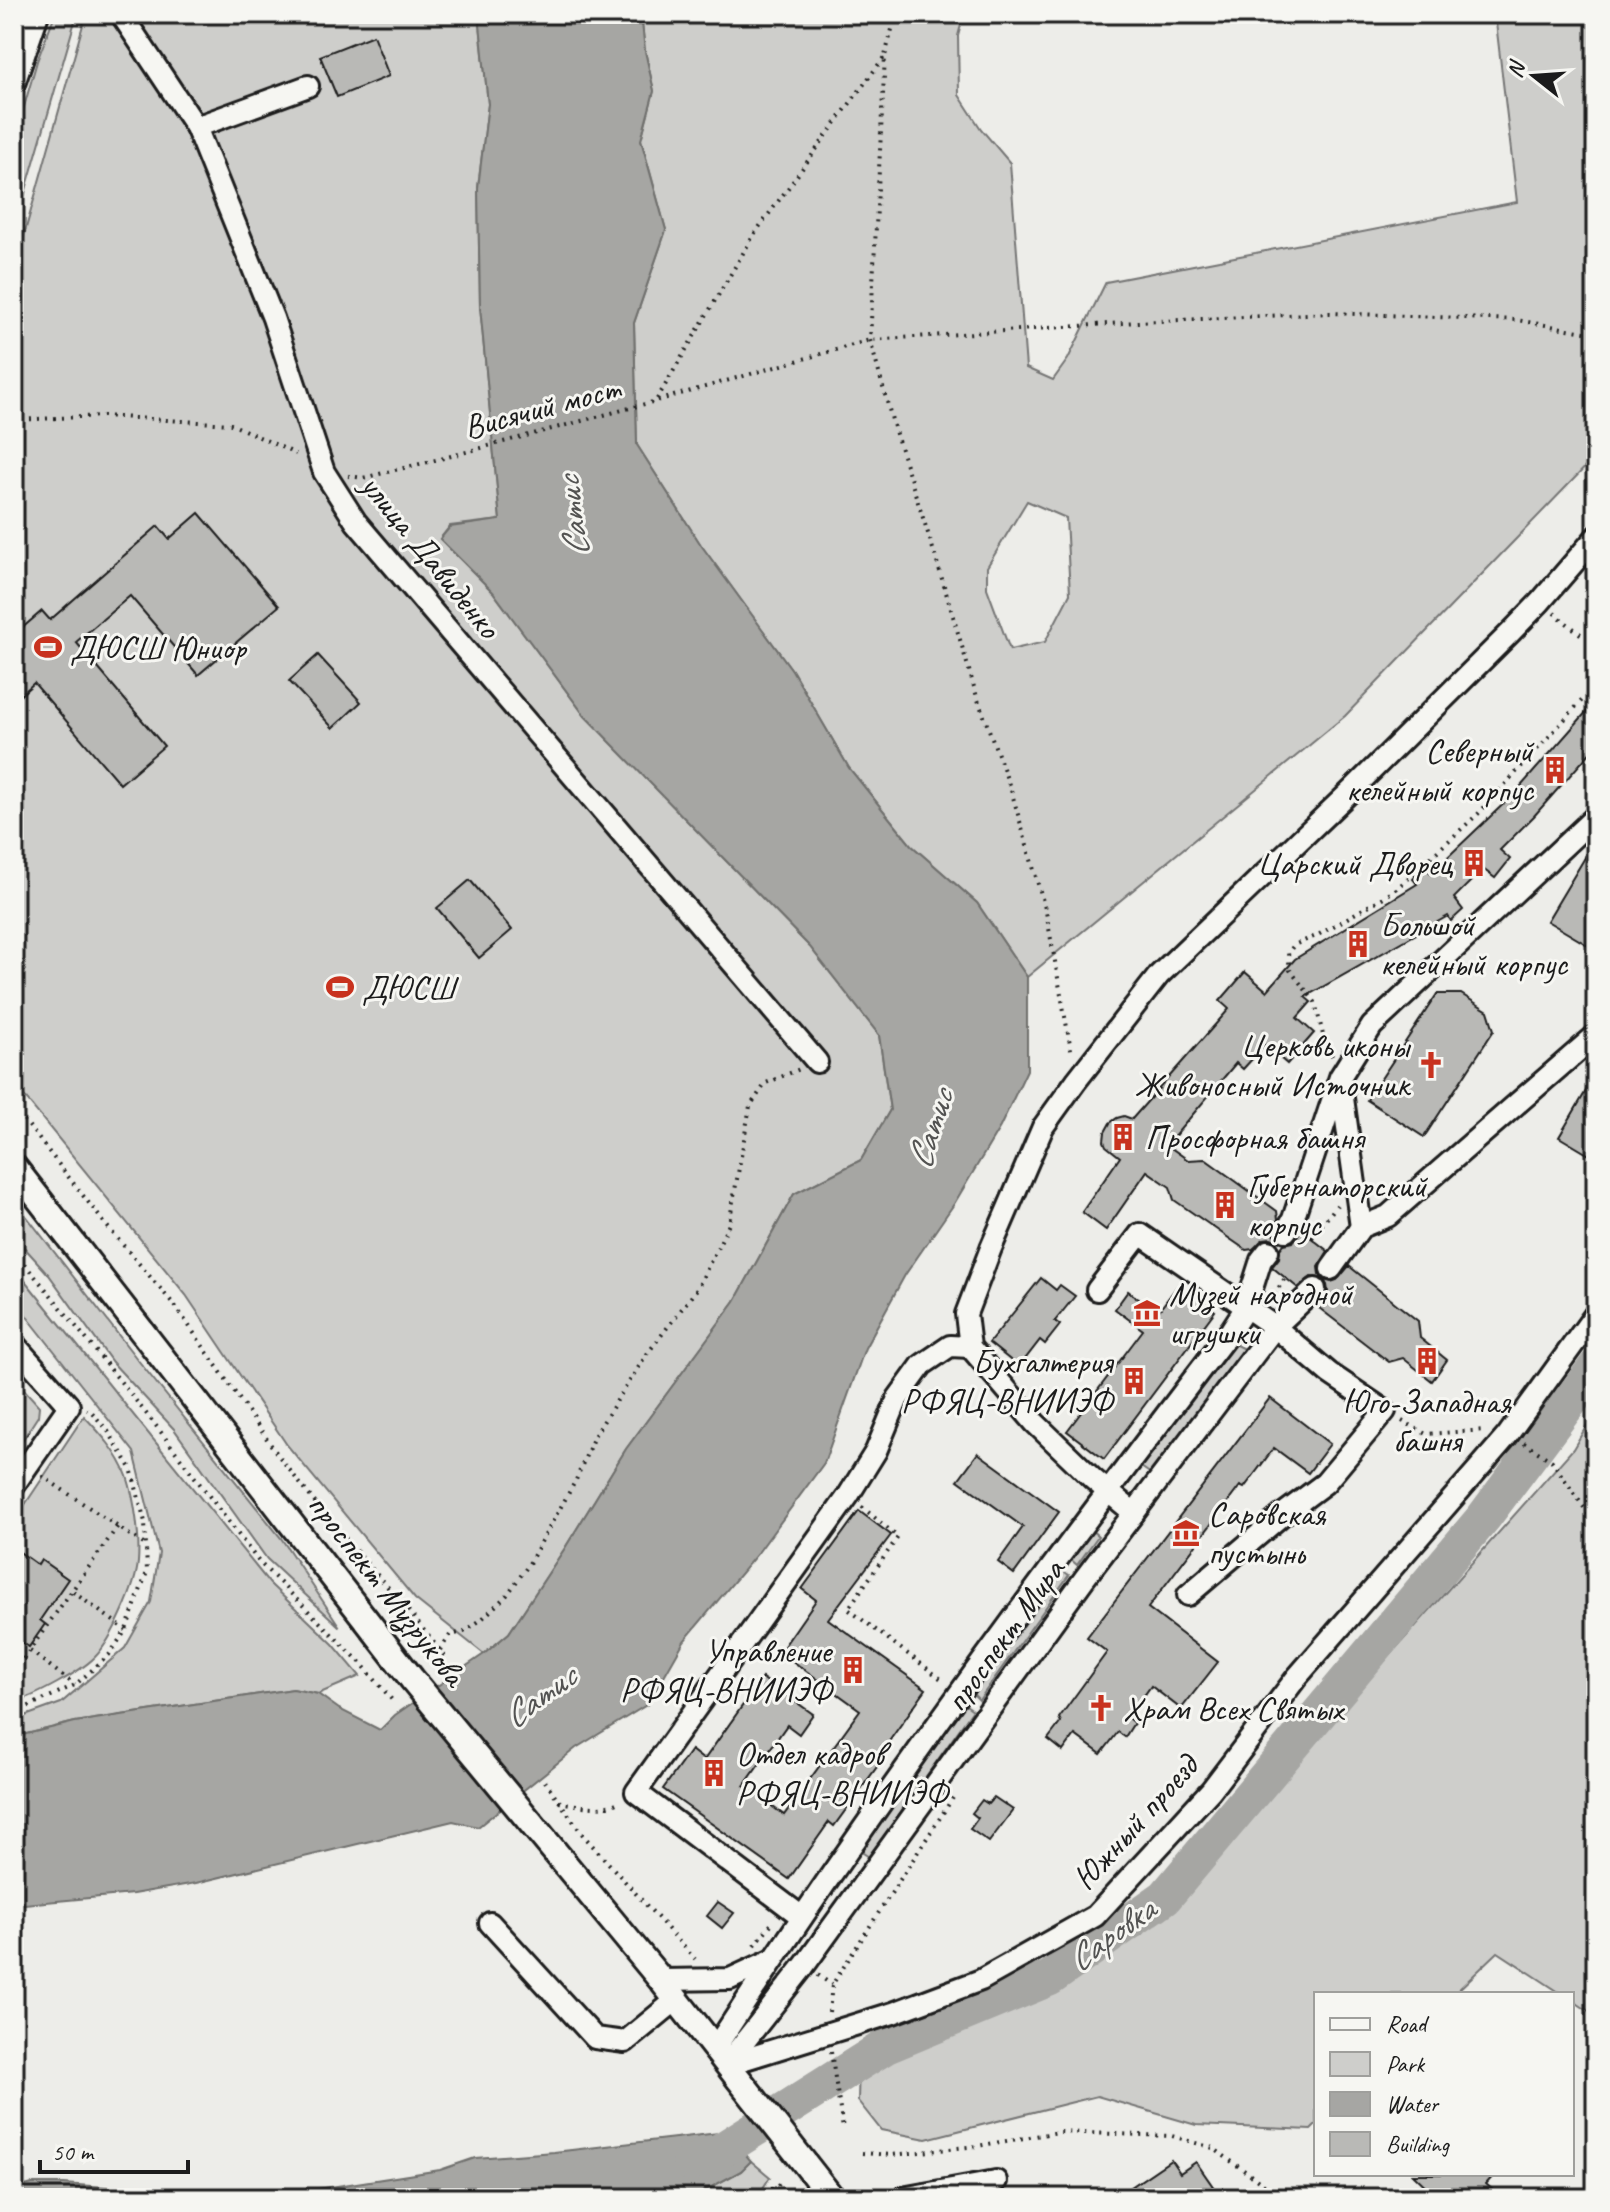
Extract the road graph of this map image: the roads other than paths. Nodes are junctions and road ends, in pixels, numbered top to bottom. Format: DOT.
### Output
graph roads {
  1 [pos="38,14"];
  2 [pos="121,14"];
  3 [pos="14,84"];
  4 [pos="308,86"];
  5 [pos="196,127"];
  6 [pos="1596,537"];
  7 [pos="1596,816"];
  8 [pos="1596,1035"];
  9 [pos="817,1062"];
  10 [pos="1340,1077"];
  11 [pos="14,1167"];
  12 [pos="1361,1227"];
  13 [pos="1286,1231"];
  14 [pos="1268,1251"];
  15 [pos="1331,1269"];
  16 [pos="1315,1289"];
  17 [pos="1097,1290"];
  18 [pos="1246,1307"];
  19 [pos="1596,1313"];
  20 [pos="1275,1327"];
  21 [pos="14,1344"];
  22 [pos="970,1347"];
  23 [pos="14,1485"];
  24 [pos="1107,1491"];
  25 [pos="1134,1513"];
  26 [pos="1188,1595"];
  27 [pos="794,1911"];
  28 [pos="490,1923"];
  29 [pos="774,1958"];
  30 [pos="668,1990"];
  31 [pos="720,2057"];
  32 [pos="996,2181"];
  33 [pos="832,2198"];
  34 [pos="902,2198"];
  1 -- 3 [label="street"];
  2 -- 5 [label="street, улица Давиденко"];
  4 -- 5 [label="street"];
  5 -- 9 [label="street, улица Давиденко"];
  6 -- 22 [label="street"];
  7 -- 10 [label="street"];
  8 -- 12 [label="street"];
  10 -- 12 [label="street"];
  10 -- 13 [label="street"];
  11 -- 30 [label="main road, проспект Музрукова"];
  12 -- 15 [label="street"];
  14 -- 18 [label="street, проспект Мира"];
  16 -- 20 [label="street, проспект Мира"];
  17 -- 18 [label="street"];
  18 -- 20 [label="street"];
  18 -- 24 [label="street, проспект Мира"];
  19 -- 31 [label="street, Южный проезд"];
  20 -- 25 [label="street, проспект Мира"];
  20 -- 26 [label="street"];
  21 -- 23 [label="street"];
  22 -- 24 [label="street"];
  22 -- 27 [label="street"];
  24 -- 25 [label="street"];
  24 -- 27 [label="street, проспект Мира"];
  25 -- 31 [label="street, проспект Мира"];
  27 -- 29 [label="street, проспект Мира"];
  28 -- 30 [label="street"];
  29 -- 30 [label="street"];
  29 -- 31 [label="street, проспект Мира"];
  30 -- 31 [label="main road, проспект Музрукова"];
  31 -- 33 [label="main road, проспект Музрукова"];
  32 -- 34 [label="street"];
}
